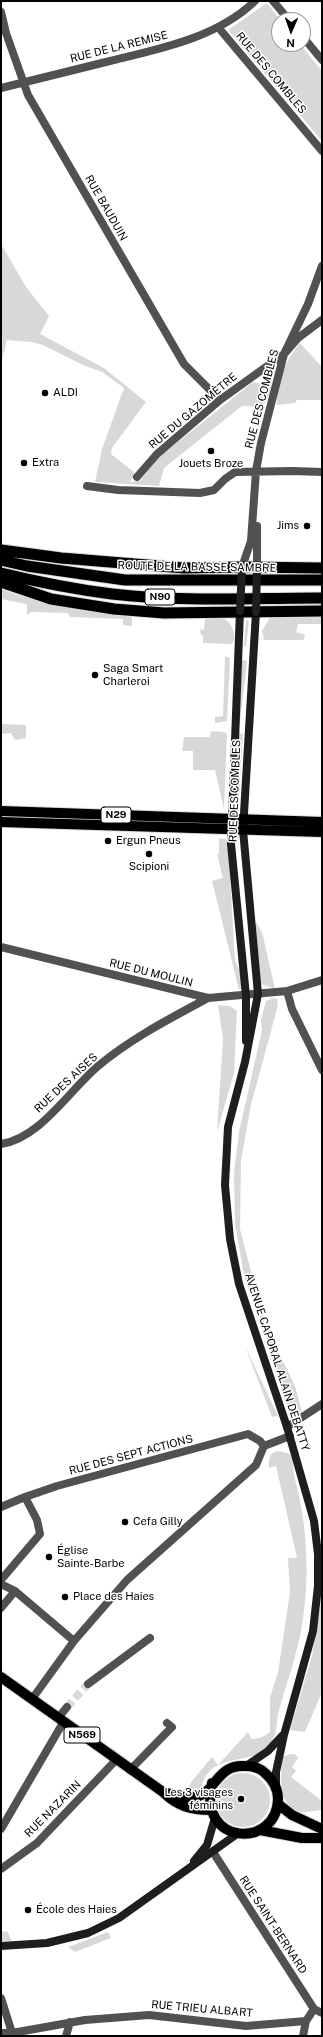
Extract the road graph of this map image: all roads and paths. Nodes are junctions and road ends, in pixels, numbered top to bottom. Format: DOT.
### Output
graph roads {
  1 [pos="255,1"];
  2 [pos="273,1"];
  3 [pos="1,12"];
  4 [pos="282,12"];
  5 [pos="218,27"];
  6 [pos="311,47"];
  7 [pos="322,60"];
  8 [pos="23,82"];
  9 [pos="1,88"];
  10 [pos="322,151"];
  11 [pos="322,266"];
  12 [pos="322,320"];
  13 [pos="284,354"];
  14 [pos="220,400"];
  15 [pos="256,471"];
  16 [pos="322,472"];
  17 [pos="137,477"];
  18 [pos="87,486"];
  19 [pos="1,550"];
  20 [pos="1,560"];
  21 [pos="242,566"];
  22 [pos="257,567"];
  23 [pos="322,568"];
  24 [pos="1,573"];
  25 [pos="322,580"];
  26 [pos="1,582"];
  27 [pos="322,598"];
  28 [pos="240,611"];
  29 [pos="322,611"];
  30 [pos="256,612"];
  31 [pos="1,811"];
  32 [pos="232,819"];
  33 [pos="243,819"];
  34 [pos="1,822"];
  35 [pos="322,822"];
  36 [pos="322,827"];
  37 [pos="231,830"];
  38 [pos="243,830"];
  39 [pos="295,831"];
  40 [pos="322,832"];
  41 [pos="1,947"];
  42 [pos="322,980"];
  43 [pos="287,990"];
  44 [pos="258,994"];
  45 [pos="246,996"];
  46 [pos="208,998"];
  47 [pos="246,1062"];
  48 [pos="322,1070"];
  49 [pos="1,1144"];
  50 [pos="322,1404"];
  51 [pos="287,1427"];
  52 [pos="290,1436"];
  53 [pos="264,1446"];
  54 [pos="25,1496"];
  55 [pos="1,1507"];
  56 [pos="1,1580"];
  57 [pos="1,1584"];
  58 [pos="15,1591"];
  59 [pos="1,1608"];
  60 [pos="150,1638"];
  61 [pos="74,1641"];
  62 [pos="1,1677"];
  63 [pos="88,1684"];
  64 [pos="32,1699"];
  65 [pos="67,1707"];
  66 [pos="62,1719"];
  67 [pos="167,1723"];
  68 [pos="284,1735"];
  69 [pos="116,1760"];
  70 [pos="246,1766"];
  71 [pos="130,1770"];
  72 [pos="212,1784"];
  73 [pos="276,1788"];
  74 [pos="163,1792"];
  75 [pos="278,1804"];
  76 [pos="213,1814"];
  77 [pos="1,1828"];
  78 [pos="322,1829"];
  79 [pos="260,1830"];
  80 [pos="237,1834"];
  81 [pos="322,1838"];
  82 [pos="213,1852"];
  83 [pos="190,1867"];
  84 [pos="1,1869"];
  85 [pos="1,1946"];
  86 [pos="1,1998"];
  87 [pos="314,2009"];
  88 [pos="322,2013"];
  89 [pos="306,2021"];
  90 [pos="70,2022"];
  91 [pos="1,2033"];
  92 [pos="13,2035"];
  93 [pos="66,2036"];
  94 [pos="303,2036"];
  1 -- 5 [label="street, RUE DE LA REMISE"];
  2 -- 4 [label="street"];
  3 -- 8 [label="street, RUE BAUDUIN"];
  5 -- 8 [label="street, RUE DE LA REMISE"];
  5 -- 10 [label="street, RUE DES COMBLES"];
  6 -- 7 [label="street"];
  8 -- 9 [label="street, RUE DE LA REMISE"];
  8 -- 14 [label="street, RUE BAUDUIN"];
  11 -- 13 [label="street, RUE DES COMBLES"];
  12 -- 13 [label="street, RUE DU GAZOMÈTRE"];
  13 -- 14 [label="street, RUE DU GAZOMÈTRE"];
  13 -- 15 [label="street, RUE DES COMBLES"];
  14 -- 17 [label="street, RUE DU GAZOMÈTRE"];
  15 -- 16 [label="street"];
  15 -- 18 [label="street"];
  15 -- 21 [label="street, RUE DES COMBLES"];
  15 -- 22 [label="street, RUE DES COMBLES"];
  19 -- 21 [label="highway"];
  20 -- 25 [label="highway, ROUTE DE LA BASSE SAMBRE / N90"];
  21 -- 22 [label="highway"];
  21 -- 28 [label="main road, RUE DES COMBLES, bridge"];
  22 -- 23 [label="highway"];
  22 -- 30 [label="main road, RUE DES COMBLES, bridge"];
  24 -- 27 [label="highway, N90"];
  26 -- 28 [label="highway"];
  28 -- 30 [label="highway"];
  28 -- 32 [label="main road, RUE DES COMBLES"];
  29 -- 30 [label="highway"];
  30 -- 33 [label="main road, RUE DES COMBLES"];
  31 -- 32 [label="main road, N29"];
  32 -- 33 [label="main road, N29"];
  32 -- 37 [label="main road, RUE DES COMBLES"];
  33 -- 35 [label="main road, N29"];
  33 -- 38 [label="main road, RUE DES COMBLES"];
  34 -- 37 [label="main road, N29"];
  36 -- 39 [label="main road, N29"];
  37 -- 38 [label="main road, N29"];
  37 -- 45 [label="main road, RUE DES COMBLES"];
  38 -- 39 [label="main road, N29"];
  38 -- 44 [label="main road, RUE DES COMBLES"];
  39 -- 40 [label="main road, N29"];
  41 -- 46 [label="street, RUE DU MOULIN"];
  42 -- 43 [label="street, RUE DU MOULIN"];
  43 -- 44 [label="street, RUE DU MOULIN"];
  43 -- 48 [label="street"];
  44 -- 45 [label="street, RUE DU MOULIN"];
  44 -- 47 [label="main road, AVENUE CAPORAL ALAIN DEBATTY"];
  45 -- 46 [label="street, RUE DU MOULIN"];
  45 -- 47 [label="main road, RUE DES COMBLES"];
  46 -- 49 [label="street, RUE DES AISES"];
  47 -- 51 [label="main road, AVENUE CAPORAL ALAIN DEBATTY"];
  50 -- 51 [label="street"];
  51 -- 52 [label="main road, AVENUE CAPORAL ALAIN DEBATTY"];
  52 -- 53 [label="street"];
  52 -- 68 [label="main road, AVENUE CAPORAL ALAIN DEBATTY"];
  53 -- 54 [label="street, RUE DES SEPT ACTIONS"];
  53 -- 61 [label="street"];
  54 -- 55 [label="street, RUE DES SEPT ACTIONS"];
  54 -- 56 [label="street"];
  57 -- 58 [label="street"];
  58 -- 59 [label="street"];
  58 -- 61 [label="street"];
  60 -- 63 [label="street"];
  61 -- 64 [label="street"];
  62 -- 64 [label="main road, N569"];
  64 -- 66 [label="main road, N569"];
  65 -- 66 [label="street"];
  66 -- 69 [label="main road, N569"];
  66 -- 77 [label="street"];
  67 -- 71 [label="street"];
  68 -- 70 [label="main road"];
  68 -- 73 [label="main road, AVENUE CAPORAL ALAIN DEBATTY"];
  69 -- 71 [label="main road, N569"];
  69 -- 84 [label="street, RUE NAZARIN"];
  70 -- 72 [label="main road, N569"];
  70 -- 73 [label="main road"];
  71 -- 74 [label="main road, N569"];
  72 -- 74 [label="main road, N569"];
  72 -- 76 [label="main road"];
  73 -- 75 [label="main road"];
  74 -- 76 [label="main road, N569"];
  75 -- 78 [label="main road"];
  75 -- 79 [label="main road"];
  76 -- 80 [label="main road"];
  76 -- 83 [label="main road"];
  79 -- 80 [label="main road"];
  79 -- 81 [label="main road"];
  80 -- 82 [label="main road"];
  82 -- 83 [label="main road"];
  82 -- 87 [label="street, RUE SAINT-BERNARD"];
  83 -- 85 [label="main road"];
  86 -- 92 [label="street"];
  87 -- 88 [label="street"];
  87 -- 89 [label="street"];
  89 -- 90 [label="street, RUE TRIEU ALBART"];
  89 -- 94 [label="street"];
  90 -- 92 [label="street, RUE TRIEU ALBART"];
  90 -- 93 [label="street"];
  91 -- 92 [label="street, RUE TRIEU ALBART"];
}
